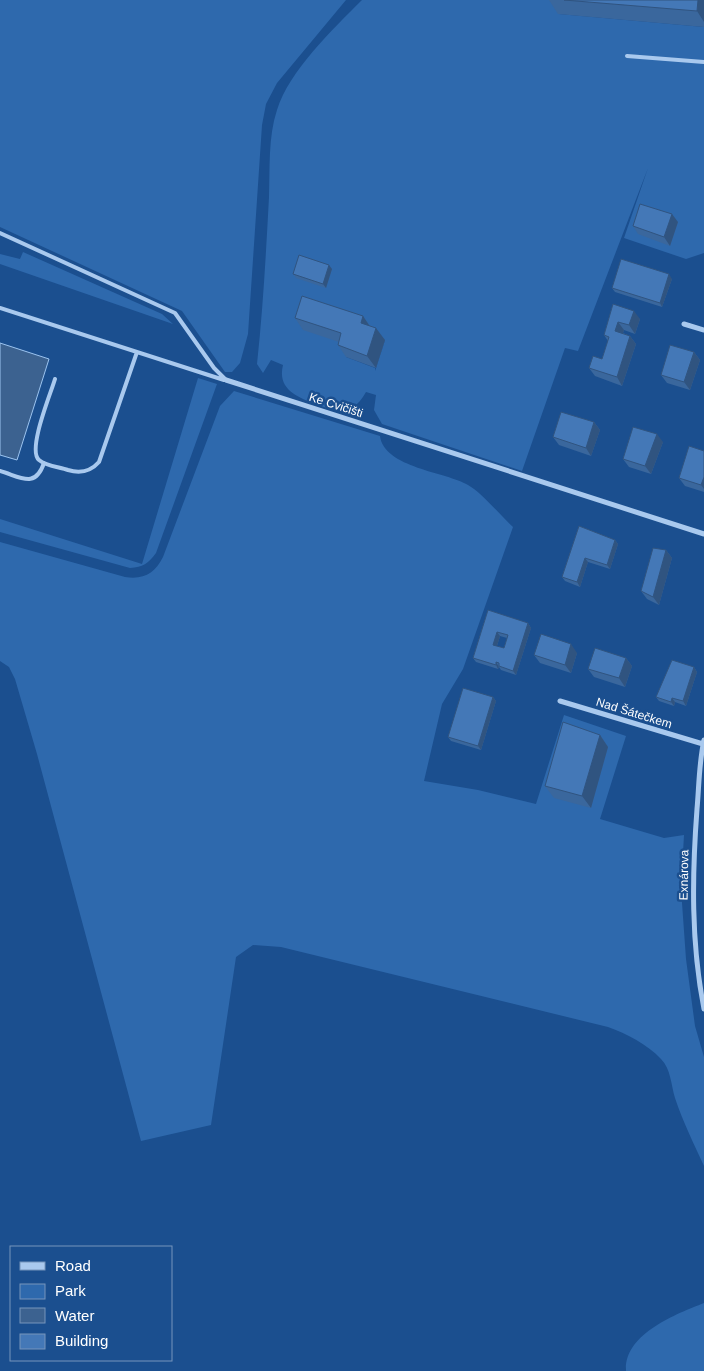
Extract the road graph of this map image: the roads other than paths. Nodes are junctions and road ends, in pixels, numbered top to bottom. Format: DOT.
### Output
graph roads {
  1 [pos="627,56"];
  2 [pos="704,62"];
  3 [pos="0,234"];
  4 [pos="0,308"];
  5 [pos="684,324"];
  6 [pos="704,330"];
  7 [pos="137,352"];
  8 [pos="55,379"];
  9 [pos="226,380"];
  10 [pos="44,463"];
  11 [pos="0,471"];
  12 [pos="704,534"];
  13 [pos="560,701"];
  14 [pos="704,742"];
  15 [pos="704,1009"];
  1 -- 2 [label="lane"];
  3 -- 9 [label="lane"];
  4 -- 7 [label="lane"];
  5 -- 6 [label="street"];
  7 -- 9 [label="lane"];
  7 -- 10 [label="lane"];
  8 -- 10 [label="lane"];
  9 -- 12 [label="street, Ke Cvičišti"];
  10 -- 11 [label="lane"];
  13 -- 14 [label="street, Nad Šátečkem"];
  14 -- 15 [label="street, Exnárova"];
}
